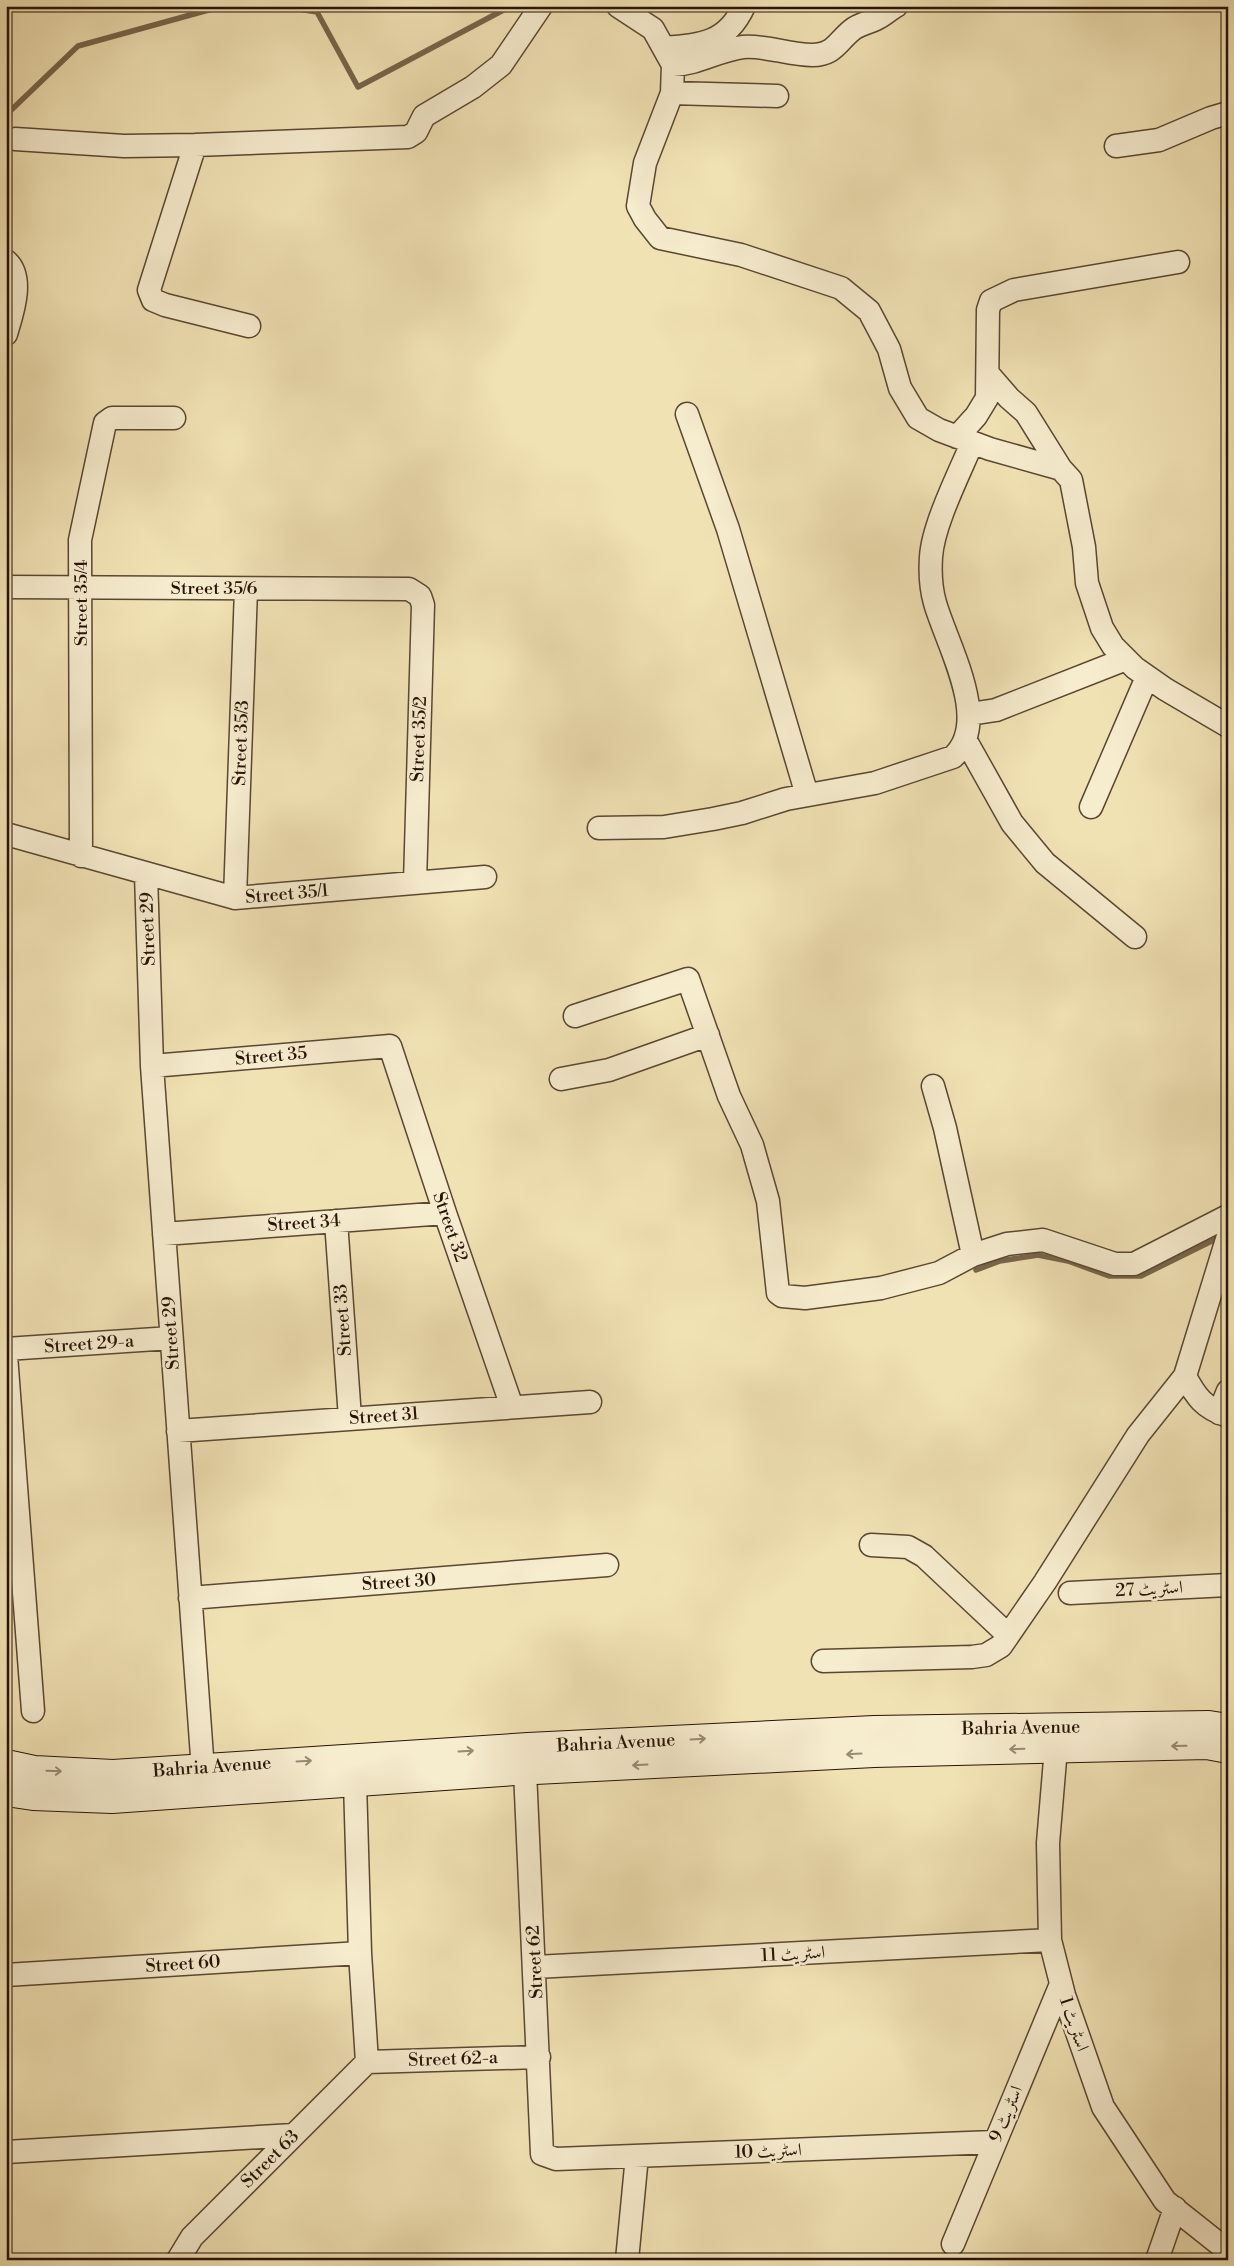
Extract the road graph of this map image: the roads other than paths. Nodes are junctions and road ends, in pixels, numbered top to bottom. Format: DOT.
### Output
graph roads {
  1 [pos="541,6"];
  2 [pos="618,6"];
  3 [pos="744,6"];
  4 [pos="896,6"];
  5 [pos="668,57"];
  6 [pos="672,93"];
  7 [pos="777,96"];
  8 [pos="1228,113"];
  9 [pos="15,139"];
  10 [pos="195,145"];
  11 [pos="1116,146"];
  12 [pos="6,261"];
  13 [pos="1178,262"];
  14 [pos="249,326"];
  15 [pos="6,334"];
  16 [pos="989,375"];
  17 [pos="687,414"];
  18 [pos="174,418"];
  19 [pos="964,440"];
  20 [pos="1061,469"];
  21 [pos="6,587"];
  22 [pos="81,588"];
  23 [pos="246,589"];
  24 [pos="420,596"];
  25 [pos="1126,659"];
  26 [pos="1147,676"];
  27 [pos="970,714"];
  28 [pos="1228,726"];
  29 [pos="966,739"];
  30 [pos="806,795"];
  31 [pos="1090,807"];
  32 [pos="599,828"];
  33 [pos="6,834"];
  34 [pos="81,856"];
  35 [pos="146,874"];
  36 [pos="485,877"];
  37 [pos="415,883"];
  38 [pos="235,898"];
  39 [pos="1135,938"];
  40 [pos="575,1016"];
  41 [pos="708,1035"];
  42 [pos="390,1046"];
  43 [pos="152,1066"];
  44 [pos="561,1079"];
  45 [pos="933,1086"];
  46 [pos="445,1213"];
  47 [pos="1228,1216"];
  48 [pos="336,1221"];
  49 [pos="164,1234"];
  50 [pos="1228,1236"];
  51 [pos="973,1256"];
  52 [pos="171,1338"];
  53 [pos="6,1350"];
  54 [pos="6,1354"];
  55 [pos="1185,1376"];
  56 [pos="1228,1391"];
  57 [pos="590,1402"];
  58 [pos="512,1407"];
  59 [pos="1224,1414"];
  60 [pos="350,1418"];
  61 [pos="178,1431"];
  62 [pos="10,1441"];
  63 [pos="871,1545"];
  64 [pos="606,1565"];
  65 [pos="1228,1585"];
  66 [pos="1070,1593"];
  67 [pos="190,1598"];
  68 [pos="16,1610"];
  69 [pos="1008,1635"];
  70 [pos="823,1661"];
  71 [pos="33,1711"];
  72 [pos="1228,1728"];
  73 [pos="1056,1748"];
  74 [pos="1228,1749"];
  75 [pos="6,1764"];
  76 [pos="525,1771"];
  77 [pos="204,1779"];
  78 [pos="355,1782"];
  79 [pos="6,1792"];
  80 [pos="1050,1940"];
  81 [pos="360,1954"];
  82 [pos="535,1967"];
  83 [pos="6,1976"];
  84 [pos="1062,1984"];
  85 [pos="539,2056"];
  86 [pos="367,2062"];
  87 [pos="294,2135"];
  88 [pos="994,2142"];
  89 [pos="6,2152"];
  90 [pos="542,2154"];
  91 [pos="637,2156"];
  92 [pos="1174,2208"];
  93 [pos="953,2244"];
  94 [pos="1228,2251"];
  95 [pos="178,2260"];
  96 [pos="627,2260"];
  97 [pos="1157,2260"];
  1 -- 10 [label="street"];
  2 -- 5 [label="street"];
  3 -- 5 [label="street"];
  4 -- 5 [label="street"];
  5 -- 6 [label="street"];
  6 -- 7 [label="street"];
  6 -- 19 [label="street"];
  8 -- 11 [label="street"];
  9 -- 10 [label="street"];
  10 -- 14 [label="street"];
  12 -- 15 [label="street"];
  13 -- 16 [label="street"];
  16 -- 19 [label="street"];
  16 -- 20 [label="street"];
  17 -- 30 [label="street"];
  18 -- 22 [label="street, Street 35/4"];
  19 -- 20 [label="street"];
  19 -- 27 [label="street"];
  20 -- 25 [label="street"];
  21 -- 22 [label="street, Street 35/6"];
  22 -- 23 [label="street, Street 35/6"];
  22 -- 34 [label="street, Street 35/4"];
  23 -- 24 [label="street, Street 35/6"];
  23 -- 38 [label="street, Street 35/3"];
  24 -- 37 [label="street, Street 35/2"];
  25 -- 26 [label="street"];
  25 -- 27 [label="street"];
  26 -- 28 [label="street"];
  26 -- 31 [label="street"];
  27 -- 29 [label="street"];
  29 -- 30 [label="street"];
  29 -- 39 [label="street"];
  30 -- 32 [label="street"];
  33 -- 34 [label="street, Street 35/1"];
  34 -- 35 [label="street, Street 35/1"];
  35 -- 38 [label="street, Street 35/1"];
  35 -- 43 [label="street, Street 29"];
  36 -- 37 [label="street, Street 35/1"];
  37 -- 38 [label="street, Street 35/1"];
  40 -- 41 [label="street"];
  41 -- 44 [label="street"];
  41 -- 51 [label="street"];
  42 -- 43 [label="street, Street 35"];
  42 -- 46 [label="street, Street 32"];
  43 -- 49 [label="street, Street 29"];
  45 -- 51 [label="street"];
  46 -- 48 [label="street, Street 34"];
  46 -- 58 [label="street, Street 32"];
  47 -- 51 [label="street"];
  48 -- 49 [label="street, Street 34"];
  48 -- 60 [label="street, Street 33"];
  49 -- 52 [label="street, Street 29"];
  50 -- 55 [label="street"];
  52 -- 53 [label="street, Street 29-a"];
  52 -- 61 [label="street, Street 29"];
  54 -- 62 [label="street"];
  55 -- 59 [label="street"];
  55 -- 69 [label="street"];
  56 -- 59 [label="street"];
  57 -- 58 [label="street, Street 31"];
  58 -- 60 [label="street, Street 31"];
  60 -- 61 [label="street, Street 31"];
  61 -- 67 [label="street, Street 29"];
  62 -- 68 [label="street"];
  63 -- 69 [label="street"];
  64 -- 67 [label="street, Street 30"];
  65 -- 66 [label="street, اسٹریٹ 27"];
  67 -- 77 [label="street, Street 29"];
  68 -- 71 [label="street"];
  69 -- 70 [label="street"];
  77 -- 72 [label="street, Bahria Avenue, one-way"];
  74 -- 73 [label="street, Bahria Avenue, one-way"];
  73 -- 76 [label="street, Bahria Avenue, one-way"];
  73 -- 80 [label="street, اسٹریٹ 1"];
  75 -- 77 [label="street, Bahria Avenue, one-way"];
  76 -- 78 [label="street, Bahria Avenue"];
  76 -- 82 [label="street, Street 62"];
  77 -- 78 [label="street, Bahria Avenue"];
  77 -- 79 [label="street, Bahria Avenue"];
  78 -- 81 [label="street"];
  80 -- 82 [label="street, اسٹریٹ 11"];
  80 -- 84 [label="street, اسٹریٹ 1"];
  81 -- 83 [label="street, Street 60"];
  81 -- 86 [label="street"];
  82 -- 85 [label="street, Street 62"];
  84 -- 88 [label="street, اسٹریٹ 9"];
  84 -- 92 [label="street, اسٹریٹ 1"];
  85 -- 86 [label="street, Street 62-a"];
  85 -- 90 [label="street, Street 62"];
  86 -- 87 [label="street, Street 63"];
  87 -- 89 [label="street"];
  87 -- 95 [label="street, Street 63"];
  88 -- 91 [label="street, اسٹریٹ 10"];
  88 -- 93 [label="street, اسٹریٹ 9"];
  90 -- 91 [label="street, اسٹریٹ 10"];
  91 -- 96 [label="street"];
  92 -- 94 [label="street, اسٹریٹ 1"];
  92 -- 97 [label="street"];
}
